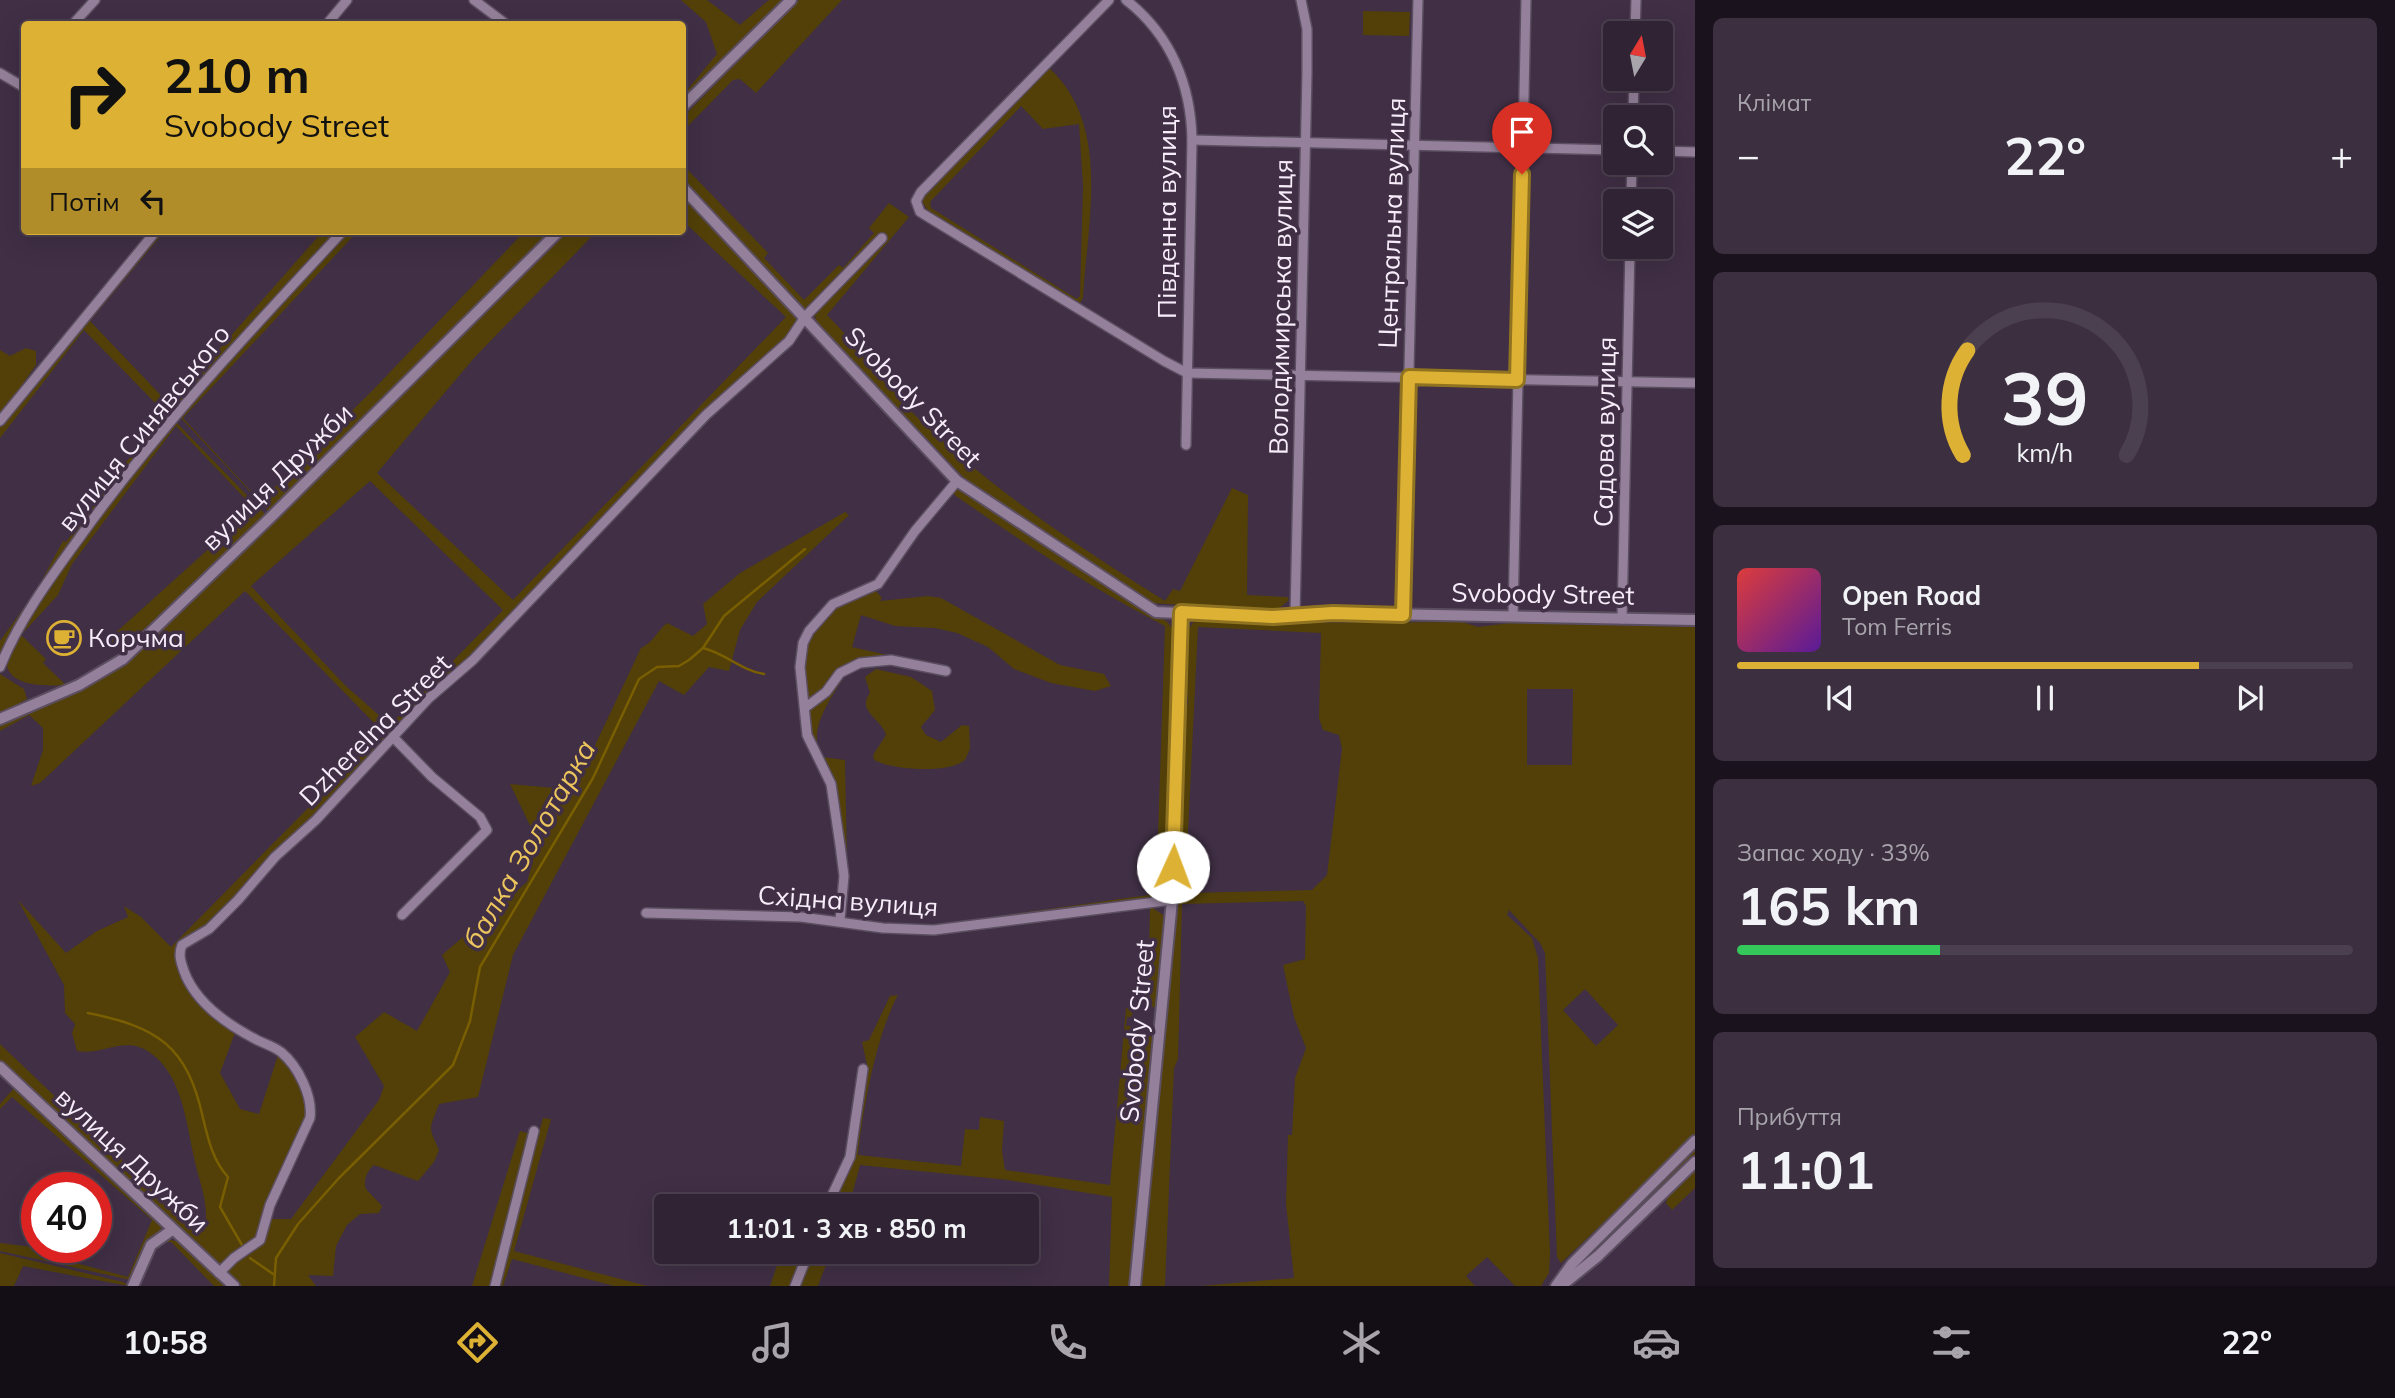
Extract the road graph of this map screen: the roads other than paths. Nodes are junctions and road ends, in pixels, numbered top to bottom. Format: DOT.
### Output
graph roads {
  1 [pos="95,0"];
  2 [pos="347,0"];
  3 [pos="474,0"];
  4 [pos="792,0"];
  5 [pos="1110,0"];
  6 [pos="1126,0"];
  7 [pos="1301,0"];
  8 [pos="1418,0"];
  9 [pos="1526,0"];
  10 [pos="1636,0"];
  11 [pos="75,21"];
  12 [pos="330,21"];
  13 [pos="502,21"];
  14 [pos="1635,21"];
  15 [pos="0,73"];
  16 [pos="21,87"];
  17 [pos="686,103"];
  18 [pos="1192,141"];
  19 [pos="1306,143"];
  20 [pos="1416,146"];
  21 [pos="1523,148"];
  22 [pos="1603,150"];
  23 [pos="1673,151"];
  24 [pos="1695,152"];
  25 [pos="686,191"];
  26 [pos="153,235"];
  27 [pos="339,235"];
  28 [pos="555,235"];
  29 [pos="882,238"];
  30 [pos="1630,259"];
  31 [pos="805,317"];
  32 [pos="1187,373"];
  33 [pos="1300,375"];
  34 [pos="1409,377"];
  35 [pos="1517,380"];
  36 [pos="1627,382"];
  37 [pos="1695,383"];
  38 [pos="0,421"];
  39 [pos="1186,445"];
  40 [pos="957,481"];
  41 [pos="1181,612"];
  42 [pos="1295,615"];
  43 [pos="1403,615"];
  44 [pos="1513,616"];
  45 [pos="1622,619"];
  46 [pos="1695,620"];
  47 [pos="0,667"];
  48 [pos="946,671"];
  49 [pos="806,708"];
  50 [pos="0,719"];
  51 [pos="393,737"];
  52 [pos="1172,900"];
  53 [pos="646,913"];
  54 [pos="402,915"];
  55 [pos="840,920"];
  56 [pos="0,1067"];
  57 [pos="863,1069"];
  58 [pos="534,1131"];
  59 [pos="1695,1141"];
  60 [pos="1695,1162"];
  61 [pos="833,1194"];
  62 [pos="172,1230"];
  63 [pos="804,1264"];
  64 [pos="219,1273"];
  65 [pos="133,1286"];
  66 [pos="234,1286"];
  67 [pos="495,1286"];
  68 [pos="795,1286"];
  69 [pos="1135,1286"];
  70 [pos="1559,1286"];
  1 -- 11 [label="street"];
  2 -- 12 [label="street"];
  3 -- 13 [label="street"];
  4 -- 17 [label="street"];
  5 -- 32 [label="street"];
  6 -- 18 [label="street, Південна вулиця"];
  7 -- 19 [label="street, Володимирська вулиця"];
  8 -- 20 [label="street, Центральна вулиця"];
  9 -- 21 [label="street"];
  10 -- 14 [label="street"];
  15 -- 16 [label="street"];
  18 -- 19 [label="street"];
  18 -- 32 [label="street, Південна вулиця"];
  19 -- 20 [label="street"];
  19 -- 33 [label="street, Володимирська вулиця"];
  20 -- 21 [label="street"];
  20 -- 34 [label="street, Центральна вулиця"];
  21 -- 22 [label="street"];
  21 -- 35 [label="street"];
  23 -- 24 [label="street"];
  25 -- 31 [label="street, Svobody Street"];
  26 -- 38 [label="street"];
  27 -- 47 [label="street, вулиця Синявського"];
  28 -- 50 [label="street, вулиця Дружби"];
  29 -- 31 [label="street, Dzherelna Street"];
  30 -- 36 [label="street, Садова вулиця"];
  31 -- 40 [label="street, Svobody Street"];
  31 -- 51 [label="street, Dzherelna Street"];
  32 -- 33 [label="street"];
  32 -- 39 [label="street, Південна вулиця"];
  33 -- 34 [label="street"];
  33 -- 42 [label="street, Володимирська вулиця"];
  34 -- 35 [label="street"];
  34 -- 43 [label="street, Центральна вулиця"];
  35 -- 36 [label="street"];
  35 -- 44 [label="street"];
  36 -- 37 [label="street"];
  36 -- 45 [label="street, Садова вулиця"];
  40 -- 41 [label="street, Svobody Street"];
  40 -- 49 [label="street"];
  41 -- 42 [label="street, Svobody Street"];
  41 -- 52 [label="street, Svobody Street"];
  42 -- 43 [label="street, Svobody Street"];
  43 -- 44 [label="street, Svobody Street"];
  44 -- 45 [label="street, Svobody Street"];
  45 -- 46 [label="street, Svobody Street"];
  48 -- 49 [label="street"];
  49 -- 55 [label="street"];
  51 -- 54 [label="street"];
  51 -- 64 [label="street, Dzherelna Street"];
  52 -- 55 [label="street, Східна вулиця"];
  52 -- 69 [label="street, Svobody Street"];
  53 -- 55 [label="street, Східна вулиця"];
  56 -- 62 [label="street, вулиця Дружби"];
  57 -- 61 [label="street"];
  58 -- 67 [label="street"];
  59 -- 70 [label="street"];
  60 -- 70 [label="street"];
  62 -- 64 [label="street, вулиця Дружби"];
  62 -- 65 [label="street"];
  63 -- 68 [label="street"];
  64 -- 66 [label="street, вулиця Дружби"];
}
